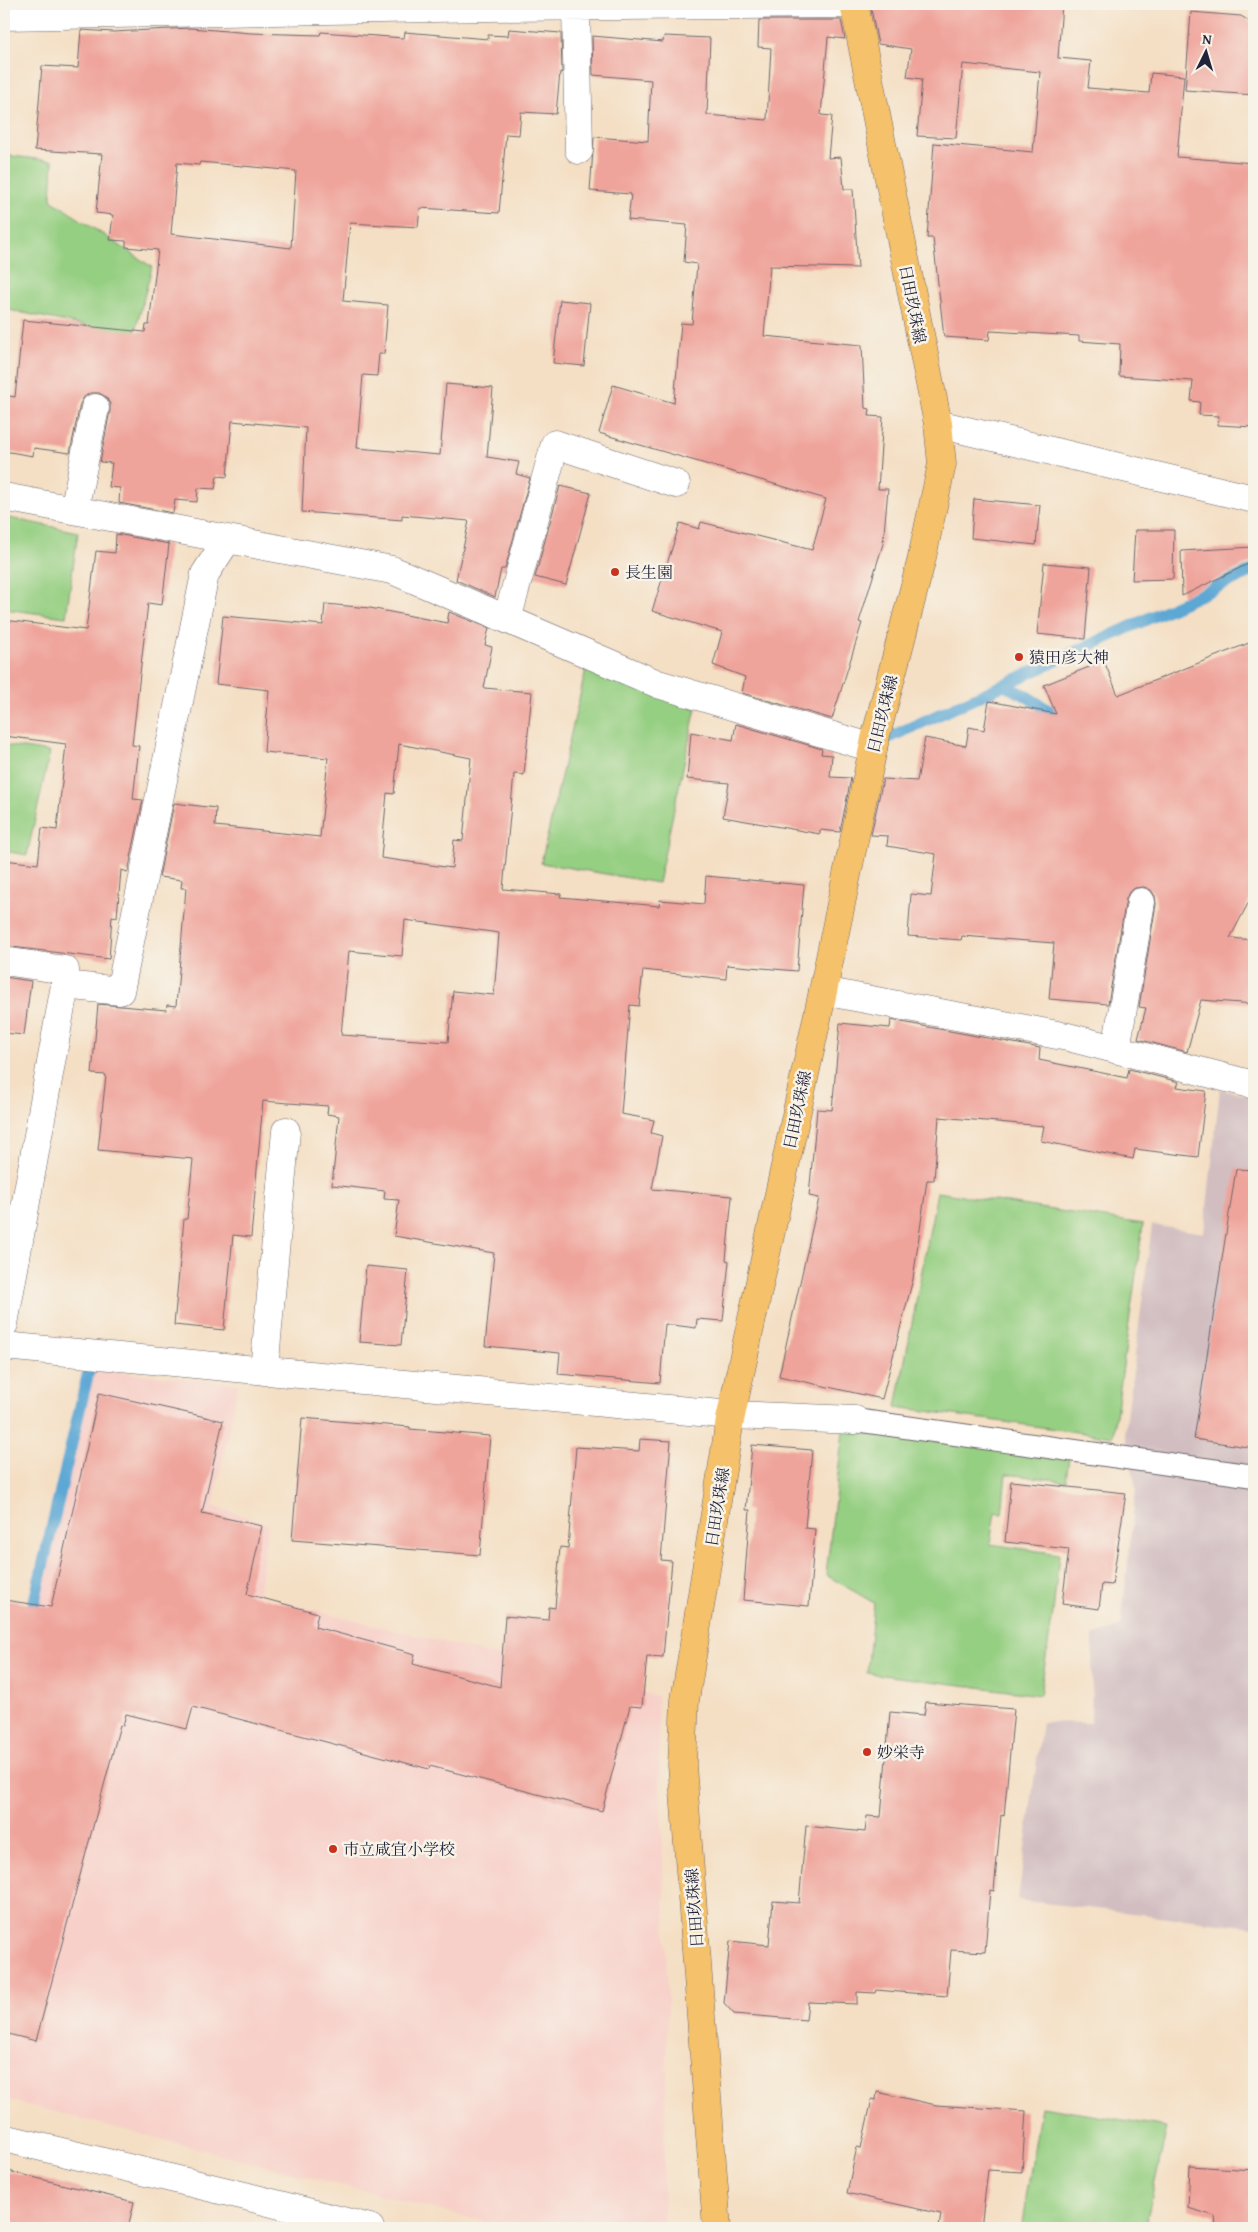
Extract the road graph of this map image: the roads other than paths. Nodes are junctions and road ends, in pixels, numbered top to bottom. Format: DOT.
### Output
graph roads {
  1 [pos="854,4"];
  2 [pos="576,6"];
  3 [pos="259,7"];
  4 [pos="4,16"];
  5 [pos="579,150"];
  6 [pos="95,408"];
  7 [pos="938,424"];
  8 [pos="676,484"];
  9 [pos="4,497"];
  10 [pos="1254,500"];
  11 [pos="74,510"];
  12 [pos="227,540"];
  13 [pos="508,616"];
  14 [pos="873,748"];
  15 [pos="1141,902"];
  16 [pos="4,961"];
  17 [pos="64,985"];
  18 [pos="823,991"];
  19 [pos="1116,1049"];
  20 [pos="1254,1085"];
  21 [pos="286,1131"];
  22 [pos="4,1324"];
  23 [pos="4,1346"];
  24 [pos="264,1371"];
  25 [pos="731,1416"];
  26 [pos="855,1420"];
  27 [pos="1254,1476"];
  28 [pos="4,2138"];
  29 [pos="301,2219"];
  30 [pos="370,2228"];
  31 [pos="717,2228"];
  1 -- 2 [label="street"];
  1 -- 7 [label="main road, 日田玖珠線"];
  2 -- 3 [label="street"];
  2 -- 5 [label="street"];
  3 -- 4 [label="street"];
  6 -- 11 [label="street"];
  7 -- 10 [label="street"];
  7 -- 14 [label="main road, 日田玖珠線"];
  8 -- 13 [label="street"];
  9 -- 11 [label="street"];
  11 -- 12 [label="street"];
  12 -- 14 [label="street"];
  12 -- 17 [label="street"];
  14 -- 18 [label="main road, 日田玖珠線"];
  15 -- 19 [label="street"];
  16 -- 17 [label="street"];
  17 -- 22 [label="street"];
  18 -- 19 [label="street"];
  18 -- 25 [label="main road, 日田玖珠線"];
  19 -- 20 [label="street"];
  21 -- 24 [label="street"];
  23 -- 24 [label="street"];
  24 -- 25 [label="street"];
  25 -- 26 [label="street"];
  25 -- 31 [label="main road, 日田玖珠線"];
  26 -- 27 [label="lane"];
  28 -- 29 [label="street"];
  29 -- 30 [label="street"];
}
